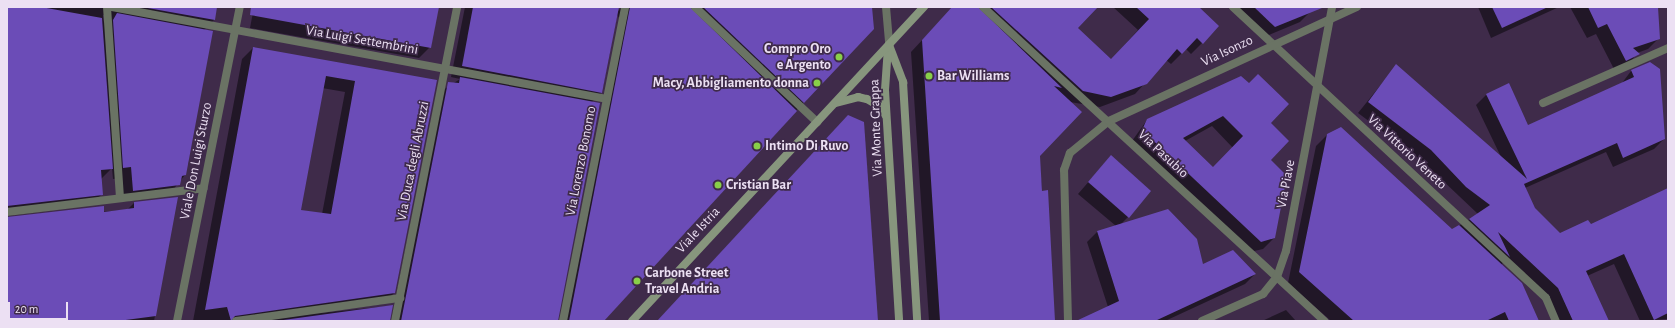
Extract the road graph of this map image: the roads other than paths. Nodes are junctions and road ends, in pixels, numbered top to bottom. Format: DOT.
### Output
graph roads {
  1 [pos="107,7"];
  2 [pos="112,7"];
  3 [pos="240,7"];
  4 [pos="457,7"];
  5 [pos="625,7"];
  6 [pos="695,7"];
  7 [pos="886,7"];
  8 [pos="924,7"];
  9 [pos="983,7"];
  10 [pos="1233,7"];
  11 [pos="1332,7"];
  12 [pos="1357,7"];
  13 [pos="1330,19"];
  14 [pos="236,31"];
  15 [pos="1272,44"];
  16 [pos="889,45"];
  17 [pos="1668,48"];
  18 [pos="445,67"];
  19 [pos="1318,86"];
  20 [pos="607,99"];
  21 [pos="1543,103"];
  22 [pos="833,105"];
  23 [pos="1109,121"];
  24 [pos="817,122"];
  25 [pos="887,124"];
  26 [pos="204,188"];
  27 [pos="120,198"];
  28 [pos="7,212"];
  29 [pos="1277,277"];
  30 [pos="400,298"];
  31 [pos="177,321"];
  32 [pos="236,321"];
  33 [pos="395,321"];
  34 [pos="563,321"];
  35 [pos="632,321"];
  36 [pos="899,321"];
  37 [pos="917,321"];
  38 [pos="1068,321"];
  39 [pos="1202,321"];
  40 [pos="1324,321"];
  41 [pos="1556,321"];
  1 -- 27 [label="street"];
  2 -- 14 [label="street, Via Luigi Settembrini"];
  3 -- 14 [label="street, Viale Don Luigi Sturzo"];
  4 -- 18 [label="street, Via Duca degli Abruzzi"];
  5 -- 20 [label="street, Via Lorenzo Bonomo"];
  6 -- 24 [label="street"];
  7 -- 16 [label="street"];
  8 -- 16 [label="main road, Viale Istria"];
  9 -- 23 [label="street, Via Pasubio"];
  10 -- 15 [label="street, Via Vittorio Veneto"];
  11 -- 13 [label="street, Via Piave"];
  12 -- 13 [label="street, Via Isonzo"];
  13 -- 15 [label="street, Via Isonzo"];
  13 -- 19 [label="street, Via Piave"];
  14 -- 18 [label="street, Via Luigi Settembrini"];
  14 -- 26 [label="street, Viale Don Luigi Sturzo"];
  15 -- 19 [label="street, Via Vittorio Veneto"];
  15 -- 23 [label="street, Via Isonzo"];
  16 -- 22 [label="main road, Viale Istria"];
  16 -- 25 [label="main road, Via Monte Grappa"];
  16 -- 37 [label="main road, Via Monte Grappa"];
  17 -- 21 [label="street"];
  18 -- 20 [label="street, Via Luigi Settembrini"];
  18 -- 30 [label="street, Via Duca degli Abruzzi"];
  19 -- 29 [label="street, Via Piave"];
  19 -- 41 [label="street, Via Vittorio Veneto"];
  20 -- 34 [label="street, Via Lorenzo Bonomo"];
  22 -- 24 [label="main road, Viale Istria"];
  22 -- 25 [label="main road, Viale Istria"];
  23 -- 29 [label="street, Via Pasubio"];
  23 -- 38 [label="street, Via Isonzo"];
  24 -- 35 [label="main road, Viale Istria"];
  25 -- 36 [label="main road, Via Monte Grappa"];
  26 -- 27 [label="street"];
  26 -- 31 [label="street, Viale Don Luigi Sturzo"];
  27 -- 28 [label="street"];
  29 -- 39 [label="street, Via Piave"];
  29 -- 40 [label="street, Via Pasubio"];
  30 -- 32 [label="street"];
  30 -- 33 [label="street, Via Duca degli Abruzzi"];
}
